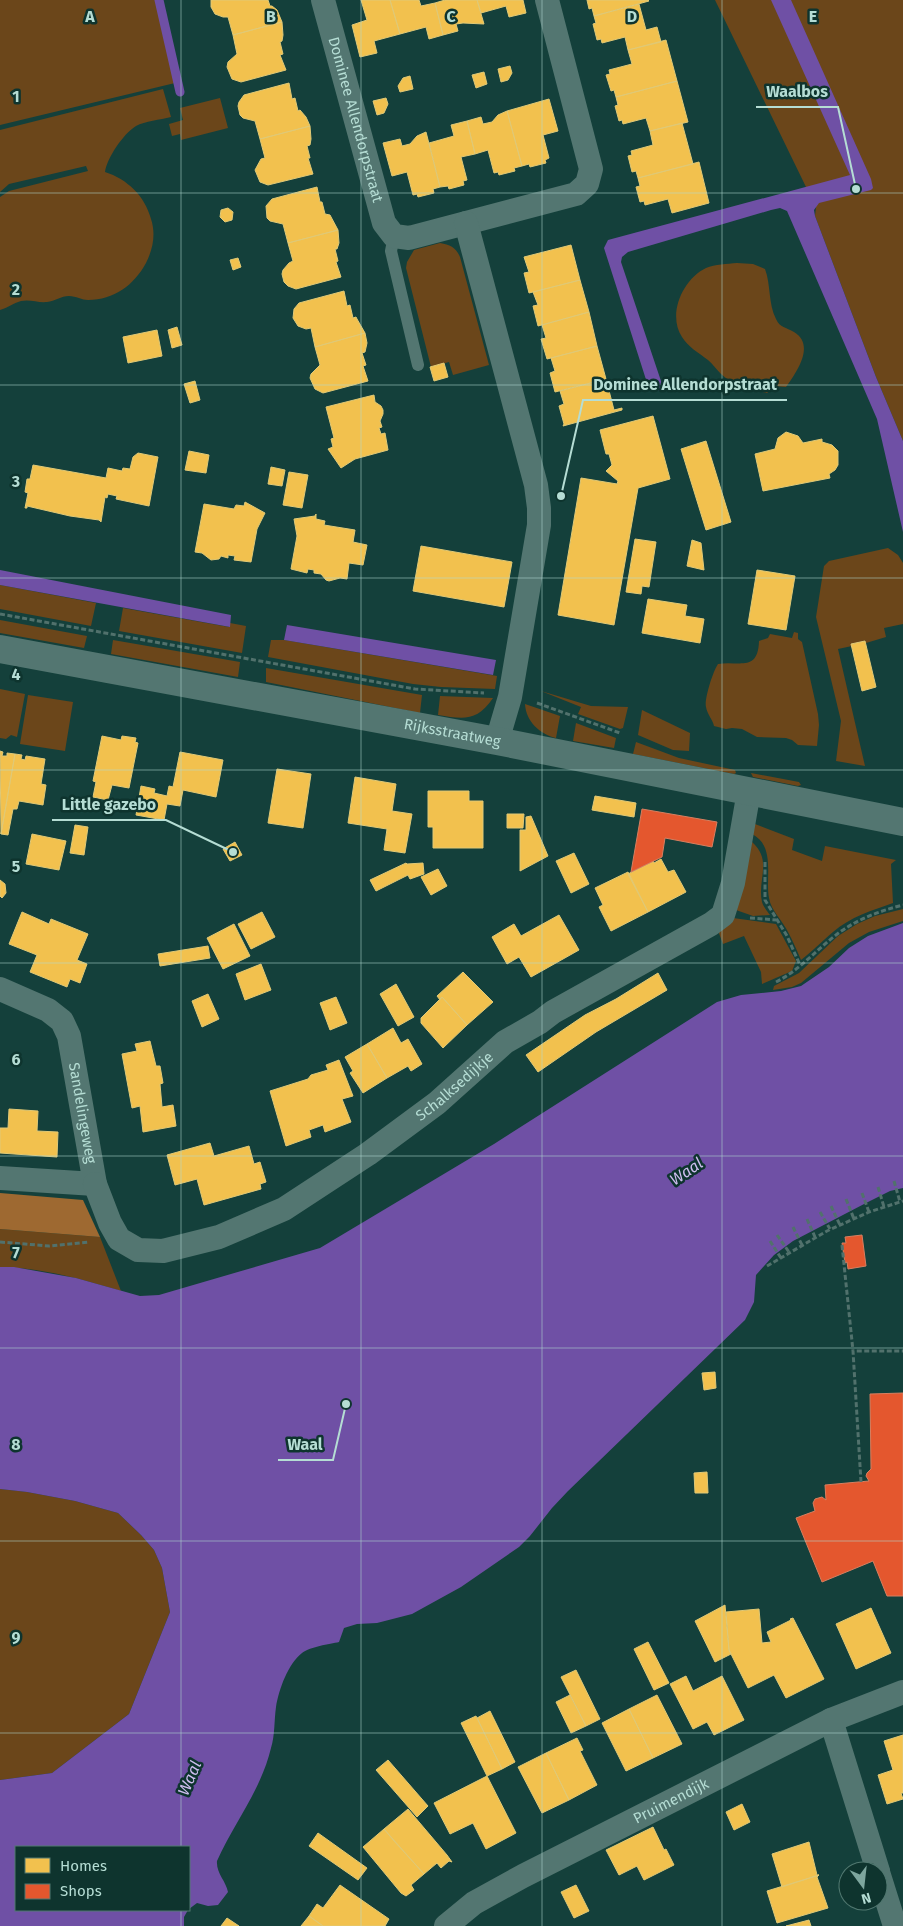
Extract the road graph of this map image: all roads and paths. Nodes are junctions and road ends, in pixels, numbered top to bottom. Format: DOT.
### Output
graph roads {
  1 [pos="323,0"];
  2 [pos="547,0"];
  3 [pos="466,223"];
  4 [pos="394,236"];
  5 [pos="418,365"];
  6 [pos="0,649"];
  7 [pos="497,742"];
  8 [pos="749,790"];
  9 [pos="903,822"];
  10 [pos="742,835"];
  11 [pos="903,905"];
  12 [pos="800,965"];
  13 [pos="776,982"];
  14 [pos="0,989"];
  15 [pos="0,1178"];
  16 [pos="894,1181"];
  17 [pos="95,1184"];
  18 [pos="878,1187"];
  19 [pos="862,1193"];
  20 [pos="846,1199"];
  21 [pos="901,1201"];
  22 [pos="832,1206"];
  23 [pos="884,1207"];
  24 [pos="820,1212"];
  25 [pos="869,1212"];
  26 [pos="854,1218"];
  27 [pos="807,1219"];
  28 [pos="840,1225"];
  29 [pos="793,1227"];
  30 [pos="830,1229"];
  31 [pos="777,1235"];
  32 [pos="816,1237"];
  33 [pos="119,1239"];
  34 [pos="770,1241"];
  35 [pos="0,1242"];
  36 [pos="802,1244"];
  37 [pos="842,1245"];
  38 [pos="789,1252"];
  39 [pos="781,1258"];
  40 [pos="767,1266"];
  41 [pos="853,1351"];
  42 [pos="903,1351"];
  43 [pos="861,1482"];
  44 [pos="903,1692"];
  45 [pos="831,1720"];
  46 [pos="875,1861"];
  47 [pos="888,1903"];
  48 [pos="446,1926"];
  49 [pos="895,1926"];
  1 -- 4 [label="street, Dominee Allendorpstraat"];
  2 -- 3 [label="street"];
  3 -- 4 [label="street"];
  3 -- 7 [label="street"];
  4 -- 5 [label="lane"];
  6 -- 7 [label="street, Rijksstraatweg"];
  7 -- 8 [label="street, Rijksstraatweg"];
  8 -- 9 [label="street, Rijksstraatweg"];
  8 -- 10 [label="street, Schalksedijkje"];
  10 -- 12 [label="path"];
  10 -- 33 [label="street, Schalksedijkje"];
  11 -- 12 [label="path"];
  12 -- 13 [label="path"];
  14 -- 17 [label="street, Sandelingeweg"];
  15 -- 17 [label="street, Sandelingeweg"];
  16 -- 21 [label="path"];
  17 -- 33 [label="street"];
  18 -- 23 [label="path"];
  19 -- 25 [label="path"];
  20 -- 26 [label="path"];
  21 -- 23 [label="path"];
  22 -- 28 [label="path"];
  23 -- 25 [label="path"];
  24 -- 30 [label="path"];
  25 -- 26 [label="path"];
  26 -- 28 [label="path"];
  27 -- 32 [label="path"];
  28 -- 30 [label="path"];
  29 -- 36 [label="path"];
  30 -- 32 [label="path"];
  31 -- 38 [label="path"];
  32 -- 36 [label="path"];
  33 -- 35 [label="path"];
  34 -- 39 [label="path"];
  36 -- 38 [label="path"];
  37 -- 41 [label="path"];
  38 -- 39 [label="path"];
  39 -- 40 [label="path"];
  41 -- 42 [label="path"];
  41 -- 43 [label="path"];
  44 -- 45 [label="street, Pruimendijk"];
  45 -- 46 [label="street"];
  45 -- 48 [label="street, Pruimendijk"];
  47 -- 49 [label="street"];
}
